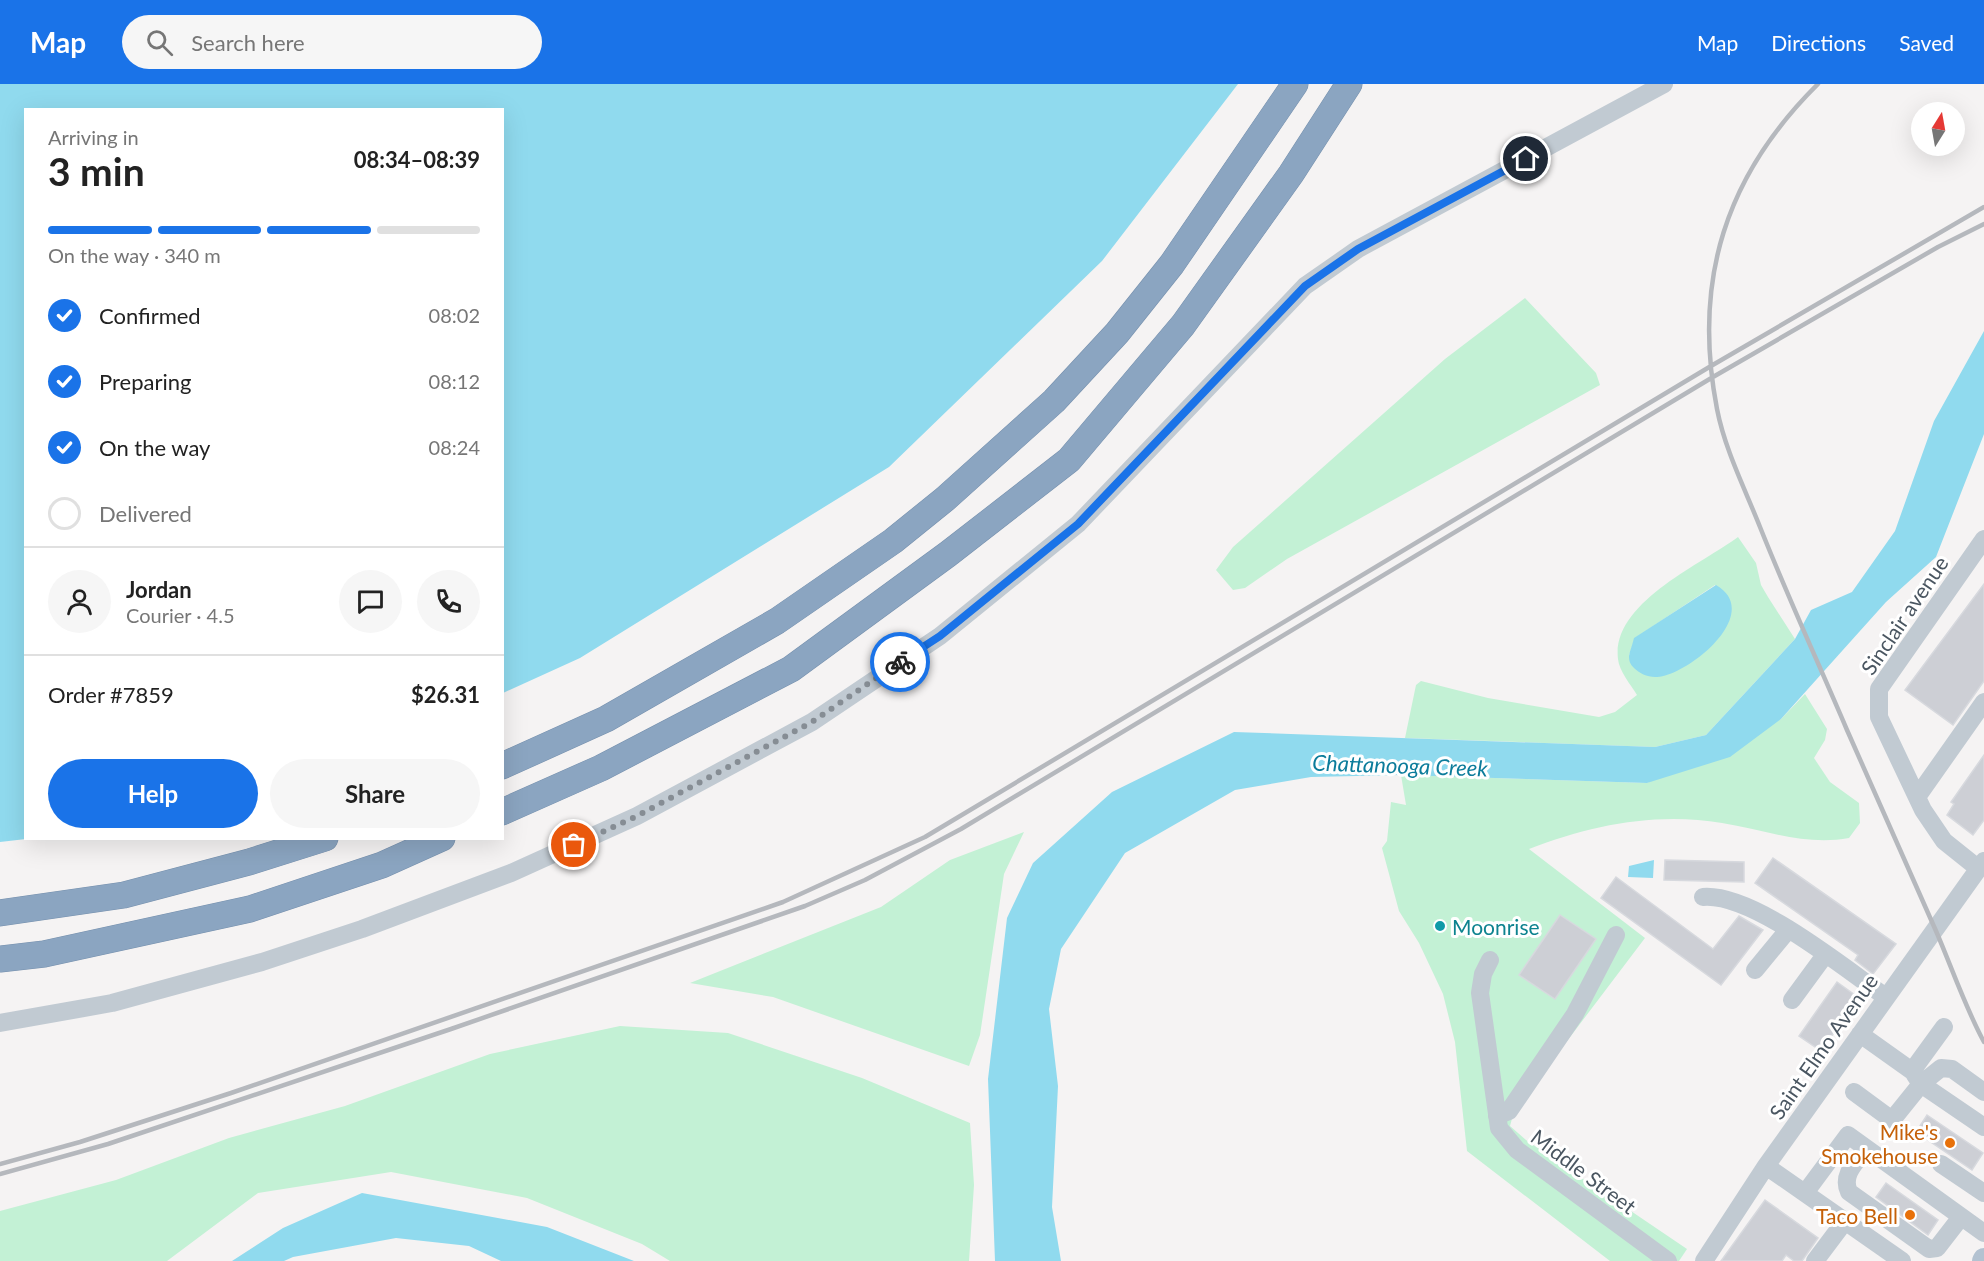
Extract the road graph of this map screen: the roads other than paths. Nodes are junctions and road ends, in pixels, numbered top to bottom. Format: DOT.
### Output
graph roads {
  1 [pos="1294,84"];
  2 [pos="1349,84"];
  3 [pos="1664,84"];
  4 [pos="1984,539"];
  5 [pos="1984,702"];
  6 [pos="504,765"];
  7 [pos="1917,797"];
  8 [pos="504,811"];
  9 [pos="319,840"];
  10 [pos="438,840"];
  11 [pos="1981,865"];
  12 [pos="1703,897"];
  13 [pos="0,913"];
  14 [pos="1788,930"];
  15 [pos="1616,935"];
  16 [pos="1825,955"];
  17 [pos="0,959"];
  18 [pos="1490,960"];
  19 [pos="1755,970"];
  20 [pos="1886,997"];
  21 [pos="1792,1000"];
  22 [pos="0,1023"];
  23 [pos="1944,1027"];
  24 [pos="1860,1034"];
  25 [pos="1916,1077"];
  26 [pos="1854,1092"];
  27 [pos="1984,1092"];
  28 [pos="1497,1116"];
  29 [pos="1984,1127"];
  30 [pos="1866,1149"];
  31 [pos="1941,1164"];
  32 [pos="1766,1166"];
  33 [pos="1805,1193"];
  34 [pos="1984,1193"];
  35 [pos="1961,1217"];
  36 [pos="1845,1221"];
  37 [pos="1984,1233"];
  38 [pos="1668,1261"];
  39 [pos="1704,1261"];
  40 [pos="1815,1261"];
  41 [pos="1902,1261"];
  1 -- 6 [label="highway"];
  2 -- 8 [label="highway"];
  3 -- 22 [label="street"];
  4 -- 7 [label="street, Sinclair avenue"];
  5 -- 7 [label="street"];
  7 -- 11 [label="street, Sinclair avenue"];
  9 -- 13 [label="highway"];
  10 -- 17 [label="highway"];
  11 -- 20 [label="street, Saint Elmo Avenue"];
  12 -- 14 [label="street"];
  14 -- 16 [label="street"];
  14 -- 19 [label="street"];
  15 -- 28 [label="street"];
  16 -- 20 [label="street"];
  16 -- 21 [label="street"];
  18 -- 28 [label="street, Middle Street"];
  20 -- 24 [label="street, Saint Elmo Avenue"];
  23 -- 25 [label="street"];
  24 -- 25 [label="street"];
  24 -- 32 [label="street, Saint Elmo Avenue"];
  25 -- 26 [label="street"];
  25 -- 27 [label="street"];
  25 -- 29 [label="street"];
  28 -- 38 [label="street, Middle Street"];
  30 -- 33 [label="street"];
  30 -- 35 [label="street"];
  30 -- 35 [label="street"];
  31 -- 34 [label="street"];
  32 -- 33 [label="street"];
  32 -- 39 [label="street, Saint Elmo Avenue"];
  33 -- 36 [label="street"];
  35 -- 37 [label="street"];
  36 -- 40 [label="street"];
  36 -- 41 [label="street"];
}
